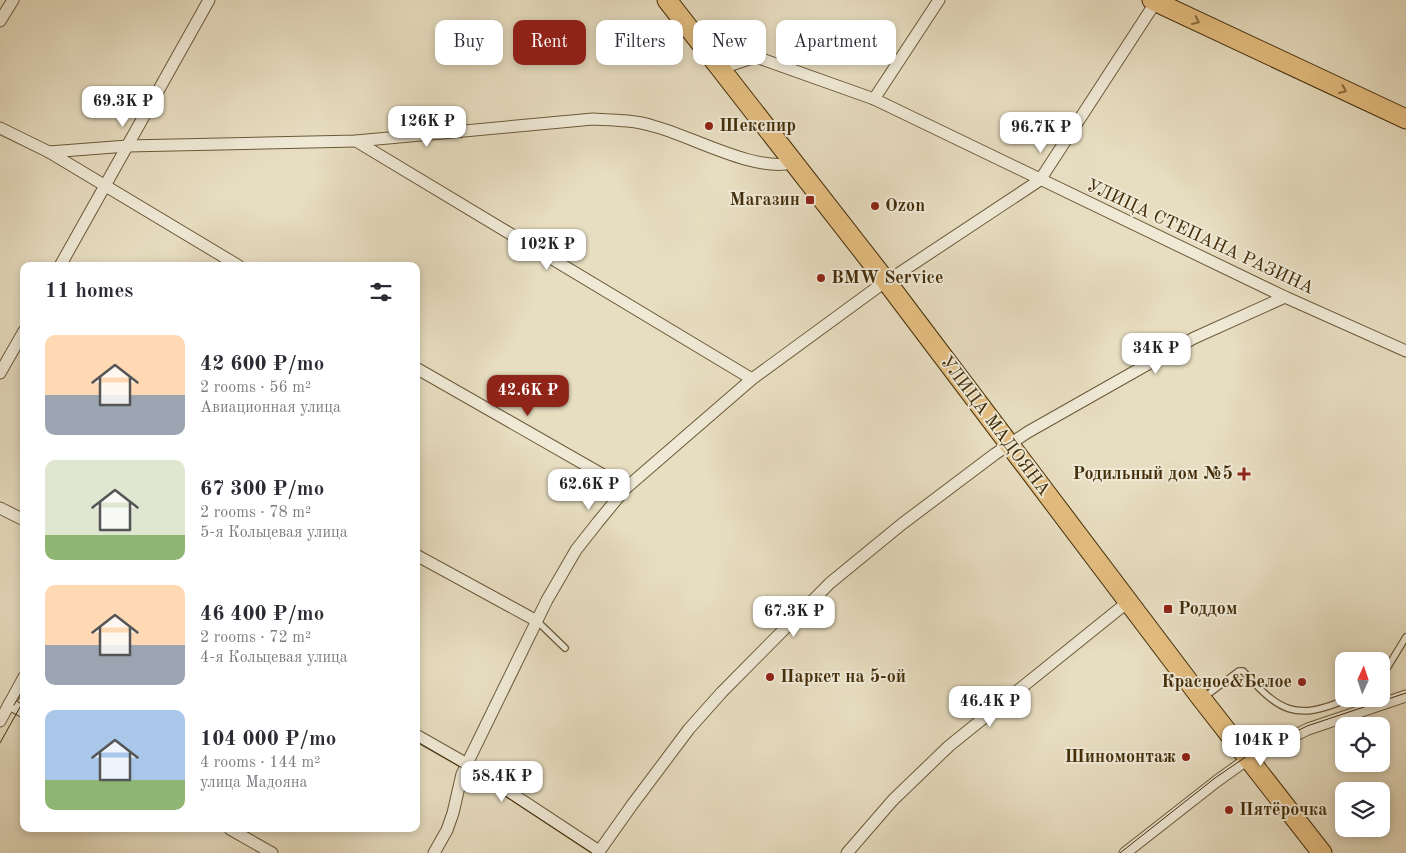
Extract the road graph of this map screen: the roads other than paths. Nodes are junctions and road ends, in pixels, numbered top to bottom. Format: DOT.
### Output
graph roads {
  1 [pos="13,0"];
  2 [pos="221,0"];
  3 [pos="667,0"];
  4 [pos="682,0"];
  5 [pos="938,0"];
  6 [pos="209,1"];
  7 [pos="1155,1"];
  8 [pos="697,20"];
  9 [pos="0,21"];
  10 [pos="766,60"];
  11 [pos="731,65"];
  12 [pos="874,99"];
  13 [pos="1406,119"];
  14 [pos="0,128"];
  15 [pos="356,141"];
  16 [pos="127,146"];
  17 [pos="50,152"];
  18 [pos="792,162"];
  19 [pos="1040,180"];
  20 [pos="105,185"];
  21 [pos="62,262"];
  22 [pos="231,262"];
  23 [pos="890,278"];
  24 [pos="1285,298"];
  25 [pos="20,338"];
  26 [pos="1406,351"];
  27 [pos="420,370"];
  28 [pos="0,373"];
  29 [pos="752,379"];
  30 [pos="1015,440"];
  31 [pos="626,488"];
  32 [pos="0,508"];
  33 [pos="20,518"];
  34 [pos="420,557"];
  35 [pos="1129,601"];
  36 [pos="537,622"];
  37 [pos="1406,637"];
  38 [pos="565,648"];
  39 [pos="1390,663"];
  40 [pos="20,684"];
  41 [pos="1211,692"];
  42 [pos="1406,696"];
  43 [pos="9,704"];
  44 [pos="1335,704"];
  45 [pos="20,710"];
  46 [pos="0,720"];
  47 [pos="420,737"];
  48 [pos="1253,756"];
  49 [pos="467,764"];
  50 [pos="235,832"];
  51 [pos="599,852"];
  52 [pos="272,853"];
  53 [pos="434,853"];
  54 [pos="847,853"];
  55 [pos="1125,853"];
  56 [pos="1322,853"];
  57 [pos="1333,853"];
  1 -- 9 [label="street"];
  2 -- 6 [label="street"];
  3 -- 18 [label="main road, УЛИЦА МАДОЯНА"];
  4 -- 8 [label="main road, УЛИЦА МАДОЯНА"];
  5 -- 12 [label="street"];
  6 -- 16 [label="street"];
  7 -- 13 [label="main road, one-way"];
  7 -- 19 [label="street"];
  10 -- 12 [label="street, УЛИЦА СТЕПАНА РАЗИНА"];
  11 -- 23 [label="main road, УЛИЦА МАДОЯНА"];
  12 -- 19 [label="street, УЛИЦА СТЕПАНА РАЗИНА"];
  14 -- 17 [label="street"];
  15 -- 16 [label="street"];
  15 -- 18 [label="street"];
  15 -- 29 [label="street"];
  16 -- 17 [label="street"];
  16 -- 20 [label="street"];
  17 -- 20 [label="street"];
  18 -- 23 [label="main road, УЛИЦА МАДОЯНА"];
  19 -- 23 [label="street"];
  19 -- 24 [label="street, УЛИЦА СТЕПАНА РАЗИНА"];
  20 -- 21 [label="street"];
  20 -- 22 [label="street"];
  23 -- 29 [label="street"];
  23 -- 30 [label="main road, УЛИЦА МАДОЯНА"];
  24 -- 26 [label="street, УЛИЦА СТЕПАНА РАЗИНА"];
  24 -- 30 [label="street"];
  25 -- 28 [label="street"];
  27 -- 31 [label="street"];
  29 -- 31 [label="street"];
  30 -- 35 [label="main road, УЛИЦА МАДОЯНА"];
  30 -- 41 [label="main road, УЛИЦА МАДОЯНА"];
  30 -- 51 [label="street"];
  31 -- 36 [label="street"];
  32 -- 33 [label="street"];
  34 -- 36 [label="street"];
  35 -- 48 [label="main road, УЛИЦА МАДОЯНА"];
  35 -- 54 [label="street"];
  36 -- 38 [label="lane"];
  36 -- 49 [label="street"];
  37 -- 39 [label="lane"];
  40 -- 43 [label="street"];
  41 -- 44 [label="lane"];
  41 -- 48 [label="main road, УЛИЦА МАДОЯНА"];
  42 -- 48 [label="street"];
  43 -- 45 [label="street"];
  43 -- 46 [label="street"];
  47 -- 49 [label="street"];
  48 -- 55 [label="street"];
  48 -- 56 [label="main road, УЛИЦА МАДОЯНА"];
  48 -- 57 [label="main road, УЛИЦА МАДОЯНА"];
  49 -- 51 [label="street"];
  49 -- 53 [label="street"];
  50 -- 52 [label="street"];
}
